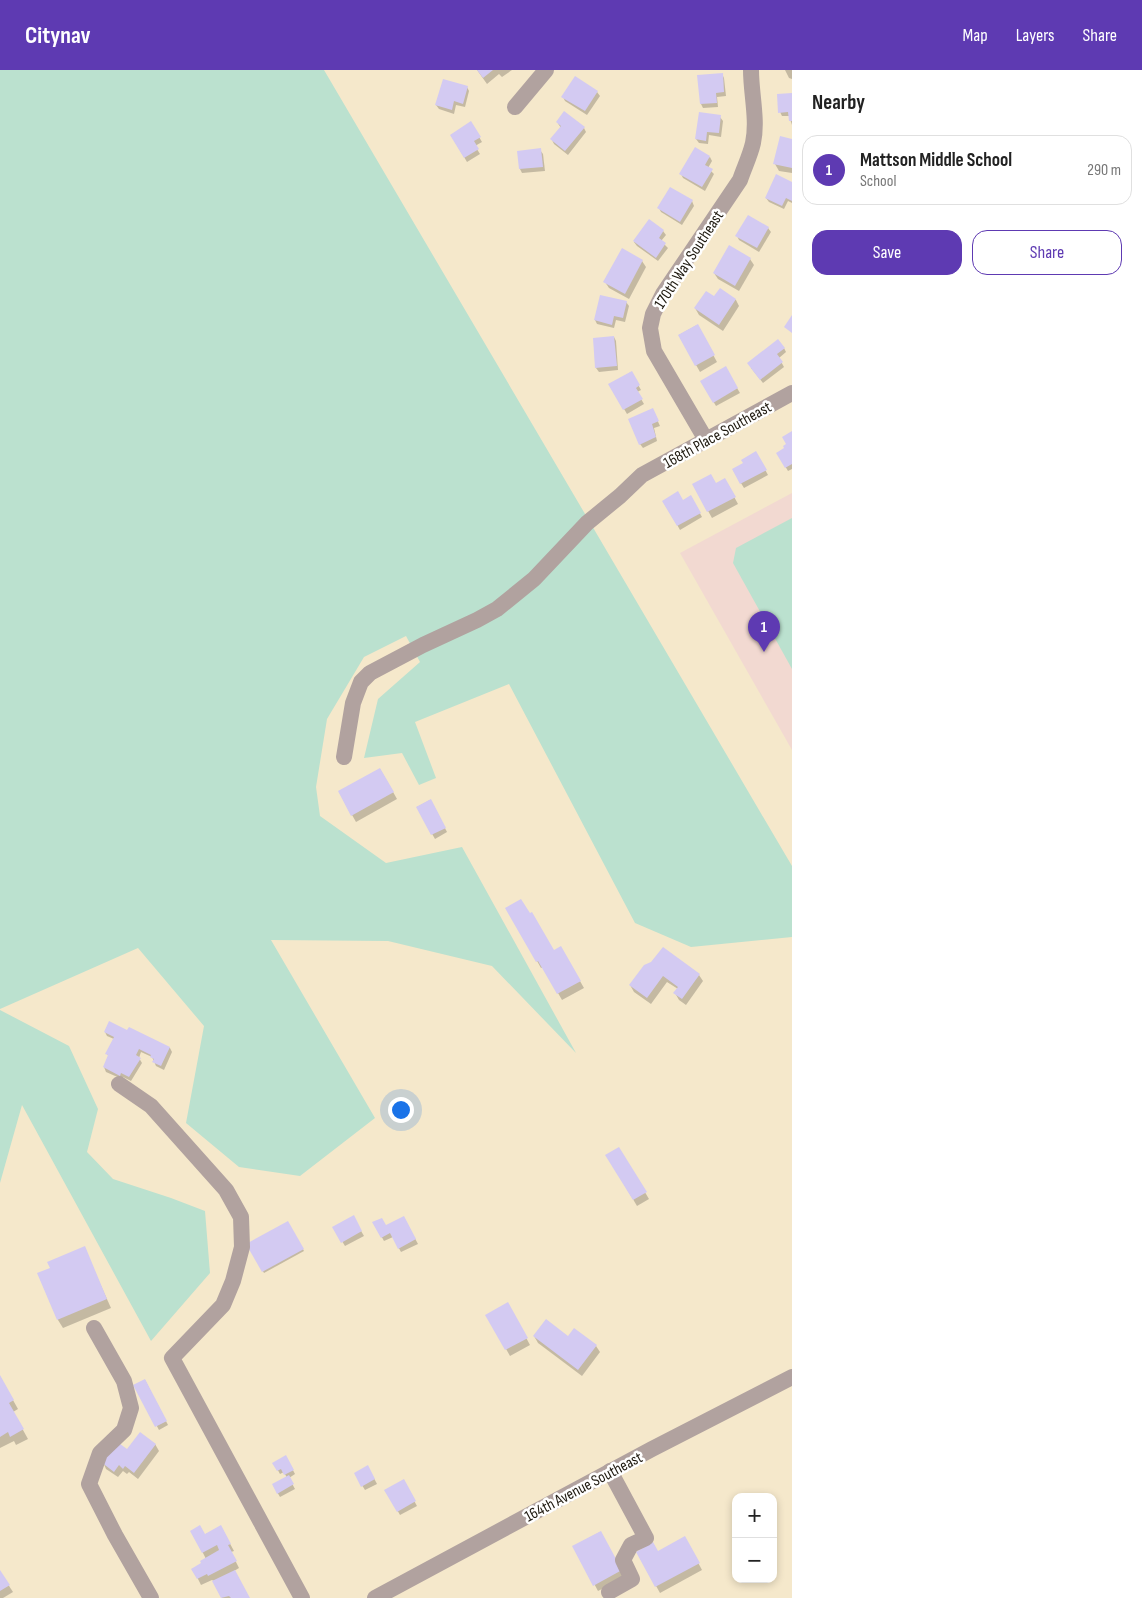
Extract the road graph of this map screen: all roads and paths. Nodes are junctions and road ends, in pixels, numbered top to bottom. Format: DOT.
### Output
graph roads {
  1 [pos="546,70"];
  2 [pos="751,70"];
  3 [pos="515,107"];
  4 [pos="792,392"];
  5 [pos="706,440"];
  6 [pos="344,757"];
  7 [pos="120,1084"];
  8 [pos="94,1328"];
  9 [pos="792,1377"];
  10 [pos="610,1471"];
  11 [pos="609,1592"];
  12 [pos="150,1598"];
  13 [pos="302,1598"];
  14 [pos="375,1598"];
  1 -- 3 [label="street"];
  2 -- 5 [label="street, 170th Way Southeast"];
  4 -- 5 [label="street, 168th Place Southeast"];
  5 -- 6 [label="street, 168th Place Southeast"];
  7 -- 13 [label="street"];
  8 -- 12 [label="street"];
  9 -- 10 [label="street, 164th Avenue Southeast"];
  10 -- 11 [label="street"];
  10 -- 14 [label="street, 164th Avenue Southeast"];
}
